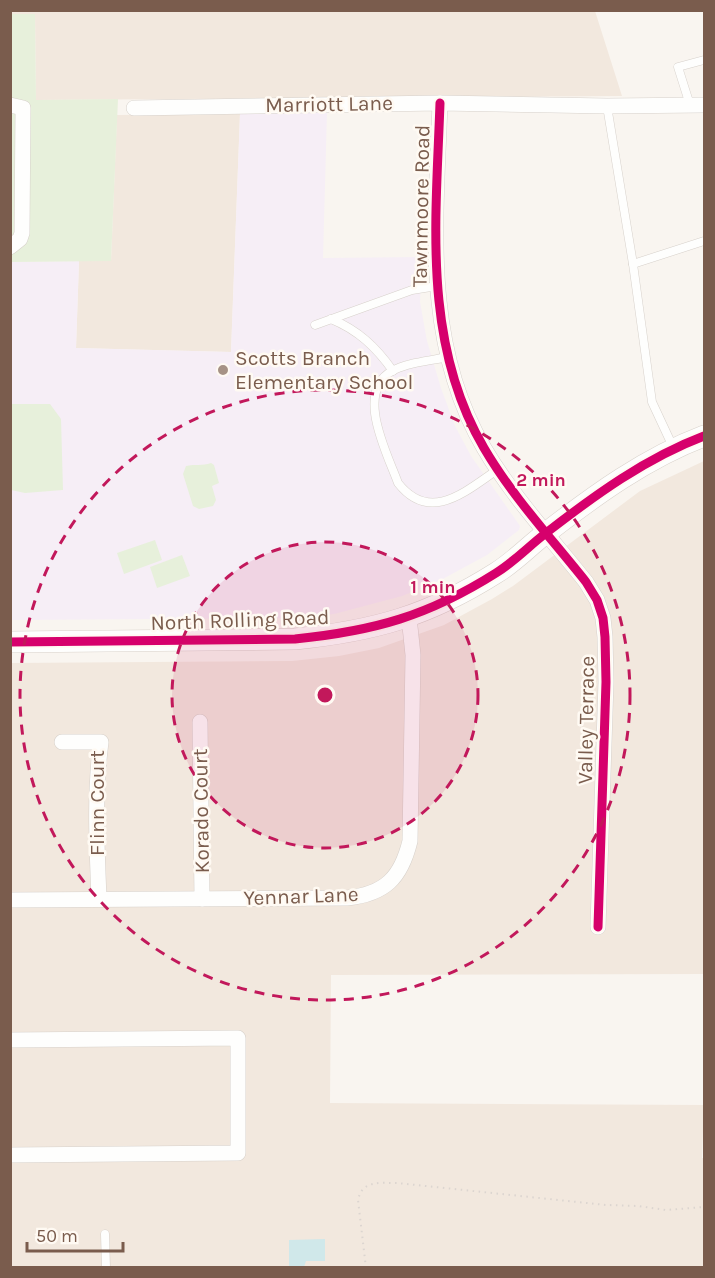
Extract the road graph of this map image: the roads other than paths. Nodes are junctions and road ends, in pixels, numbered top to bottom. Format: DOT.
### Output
graph roads {
  1 [pos="705,60"];
  2 [pos="440,103"];
  3 [pos="697,105"];
  4 [pos="607,106"];
  5 [pos="17,107"];
  6 [pos="134,108"];
  7 [pos="705,241"];
  8 [pos="10,247"];
  9 [pos="633,264"];
  10 [pos="437,286"];
  11 [pos="331,319"];
  12 [pos="315,326"];
  13 [pos="447,357"];
  14 [pos="393,371"];
  15 [pos="705,436"];
  16 [pos="673,448"];
  17 [pos="497,470"];
  18 [pos="546,532"];
  19 [pos="409,617"];
  20 [pos="10,642"];
  21 [pos="200,722"];
  22 [pos="62,742"];
  23 [pos="99,899"];
  24 [pos="202,899"];
  25 [pos="10,900"];
  26 [pos="598,927"];
  27 [pos="10,1040"];
  28 [pos="10,1155"];
  29 [pos="105,1234"];
  30 [pos="106,1268"];
  1 -- 3 [label="lane"];
  2 -- 4 [label="street, Marriott Lane"];
  2 -- 6 [label="street, Marriott Lane"];
  2 -- 10 [label="street, Tawnmoore Road"];
  3 -- 4 [label="street, Marriott Lane"];
  4 -- 9 [label="lane"];
  5 -- 8 [label="street"];
  7 -- 9 [label="lane"];
  9 -- 16 [label="lane"];
  10 -- 11 [label="lane"];
  10 -- 13 [label="street, Tawnmoore Road"];
  11 -- 12 [label="lane"];
  11 -- 14 [label="lane"];
  13 -- 14 [label="lane"];
  13 -- 17 [label="street, Tawnmoore Road"];
  14 -- 17 [label="lane"];
  15 -- 16 [label="street, North Rolling Road"];
  16 -- 18 [label="street, North Rolling Road"];
  17 -- 18 [label="street, Tawnmoore Road"];
  18 -- 19 [label="street, North Rolling Road"];
  18 -- 26 [label="street, Valley Terrace"];
  19 -- 20 [label="street, North Rolling Road"];
  19 -- 24 [label="street, Yennar Lane"];
  21 -- 24 [label="street, Korado Court"];
  22 -- 23 [label="street, Flinn Court"];
  23 -- 24 [label="street, Yennar Lane"];
  23 -- 25 [label="street, Yennar Lane"];
  27 -- 28 [label="street"];
  29 -- 30 [label="lane"];
}
